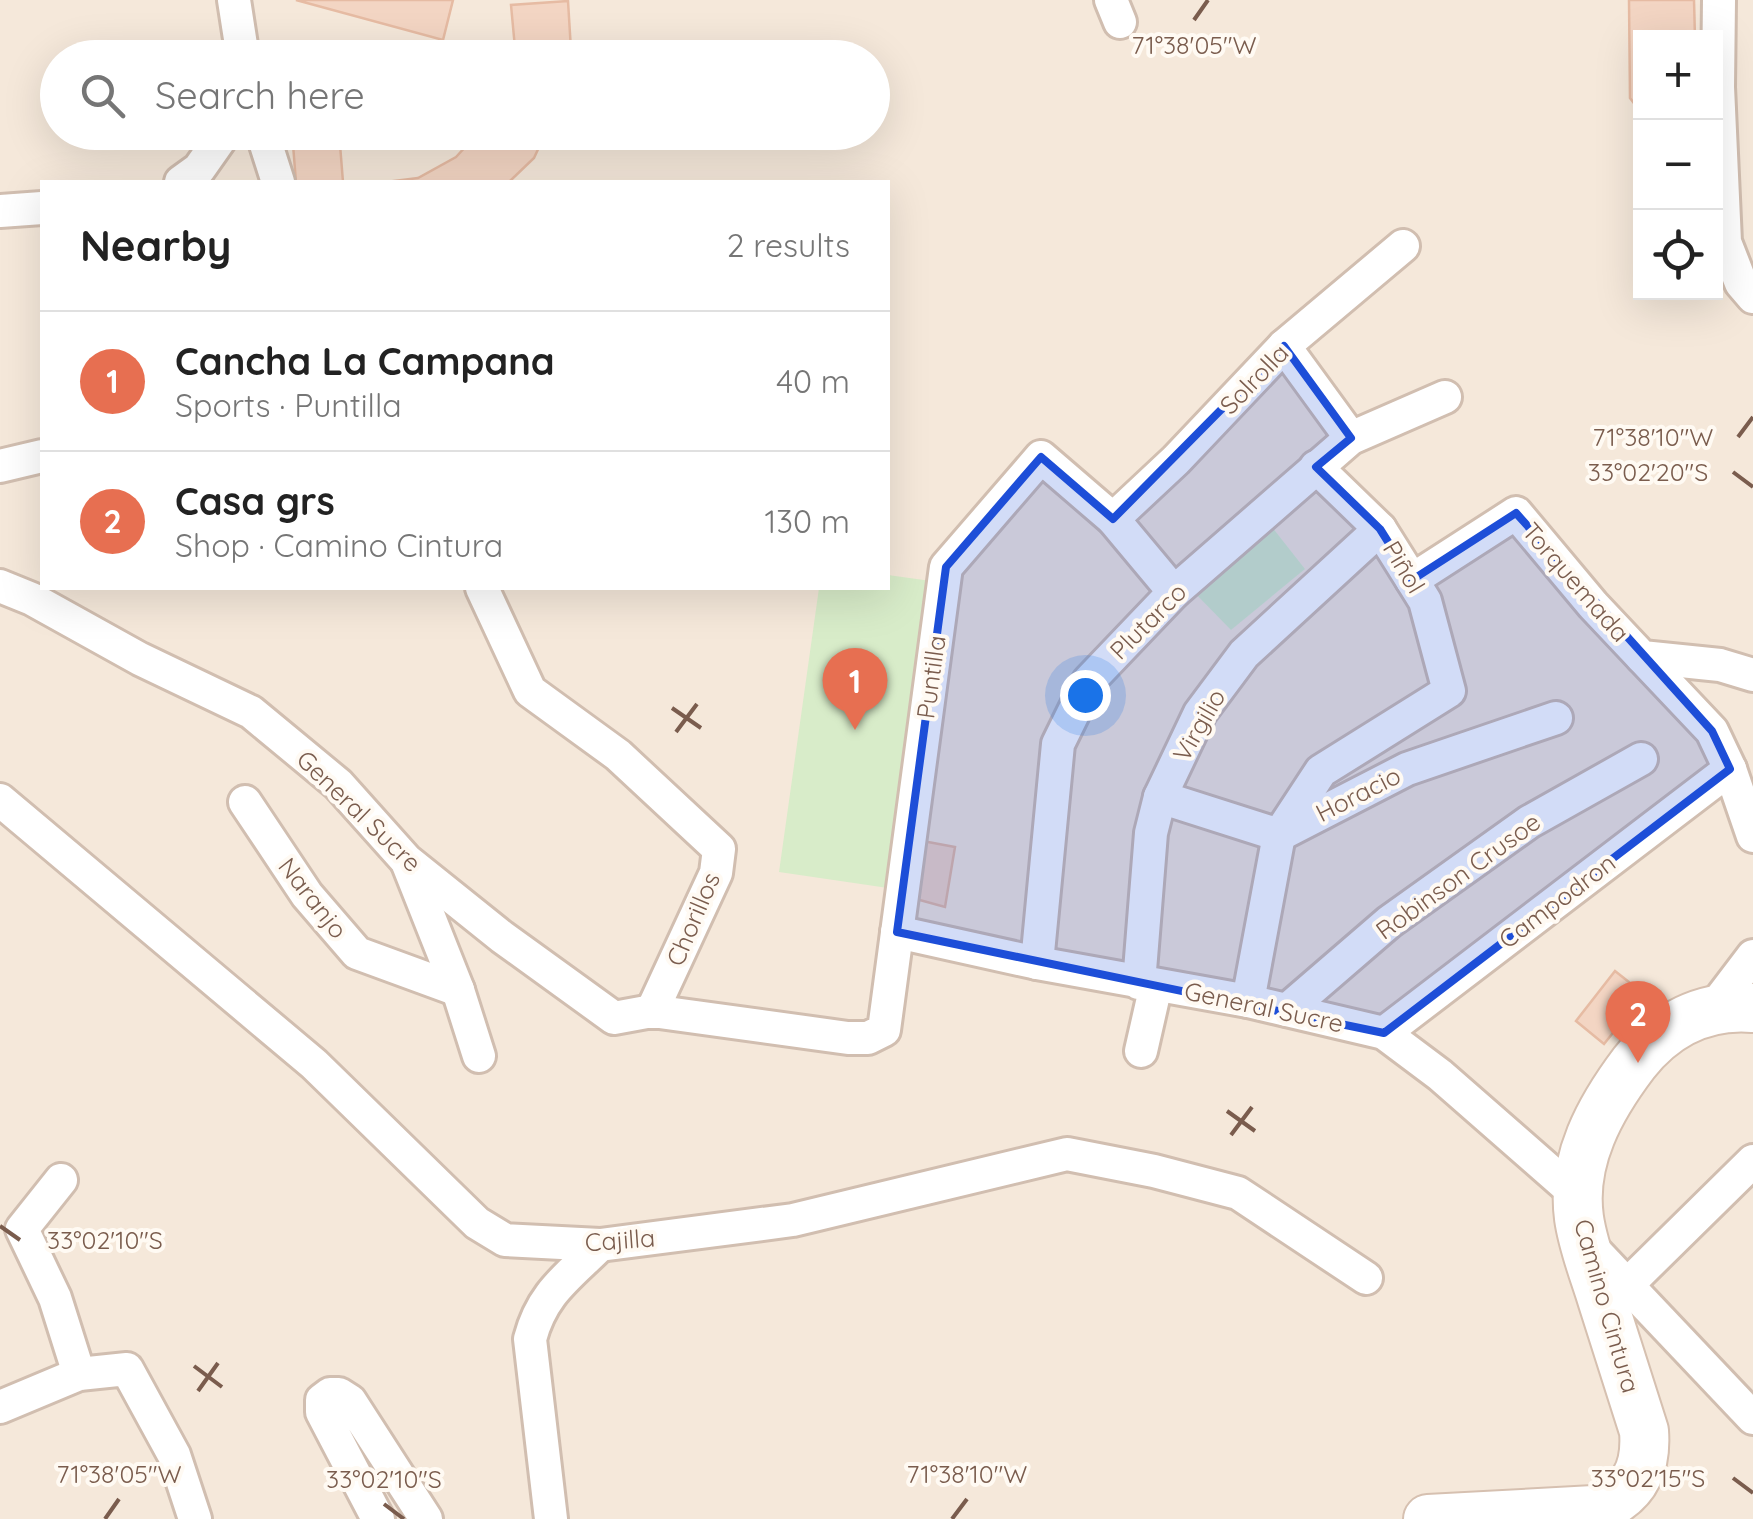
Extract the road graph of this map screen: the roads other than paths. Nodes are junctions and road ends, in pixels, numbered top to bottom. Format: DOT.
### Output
graph roads {
  1 [pos="234,0"];
  2 [pos="1719,0"];
  3 [pos="240,40"];
  4 [pos="212,150"];
  5 [pos="268,150"];
  6 [pos="184,180"];
  7 [pos="277,180"];
  8 [pos="40,208"];
  9 [pos="0,211"];
  10 [pos="1402,246"];
  11 [pos="1753,296"];
  12 [pos="1284,346"];
  13 [pos="1445,397"];
  14 [pos="1351,438"];
  15 [pos="40,456"];
  16 [pos="0,466"];
  17 [pos="1316,468"];
  18 [pos="1113,520"];
  19 [pos="1380,529"];
  20 [pos="1412,580"];
  21 [pos="0,586"];
  22 [pos="483,590"];
  23 [pos="1174,592"];
  24 [pos="1642,658"];
  25 [pos="1753,674"];
  26 [pos="1556,718"];
  27 [pos="1641,759"];
  28 [pos="1730,769"];
  29 [pos="1160,796"];
  30 [pos="0,800"];
  31 [pos="244,802"];
  32 [pos="1279,835"];
  33 [pos="1753,836"];
  34 [pos="406,860"];
  35 [pos="897,932"];
  36 [pos="1753,956"];
  37 [pos="1037,964"];
  38 [pos="1148,984"];
  39 [pos="458,990"];
  40 [pos="1248,1001"];
  41 [pos="1732,1009"];
  42 [pos="1287,1010"];
  43 [pos="652,1011"];
  44 [pos="1384,1033"];
  45 [pos="1141,1051"];
  46 [pos="479,1056"];
  47 [pos="1753,1161"];
  48 [pos="61,1180"];
  49 [pos="1580,1217"];
  50 [pos="600,1245"];
  51 [pos="1366,1278"];
  52 [pos="1627,1286"];
  53 [pos="79,1374"];
  54 [pos="0,1408"];
  55 [pos="1753,1418"];
  56 [pos="195,1519"];
  57 [pos="378,1519"];
  58 [pos="426,1519"];
  59 [pos="551,1519"];
  60 [pos="1428,1519"];
  1 -- 3 [label="street"];
  2 -- 11 [label="street"];
  4 -- 6 [label="street"];
  5 -- 7 [label="street"];
  8 -- 9 [label="street"];
  10 -- 12 [label="street, Solrolla"];
  12 -- 14 [label="street"];
  12 -- 18 [label="street, Solrolla"];
  13 -- 14 [label="street, Plutarco"];
  14 -- 17 [label="street, Plutarco"];
  15 -- 16 [label="street"];
  17 -- 19 [label="street, Piñol"];
  17 -- 23 [label="street, Plutarco"];
  18 -- 23 [label="street"];
  18 -- 35 [label="street, Puntilla"];
  19 -- 20 [label="street, Piñol"];
  19 -- 29 [label="street, Virgilio"];
  20 -- 24 [label="street, Torquemada"];
  20 -- 32 [label="street, Piñol"];
  21 -- 34 [label="street, General Sucre"];
  22 -- 43 [label="street, Chorillos"];
  23 -- 37 [label="street, Plutarco"];
  24 -- 25 [label="street, Torquemada"];
  24 -- 28 [label="street"];
  26 -- 32 [label="street, Horacio"];
  27 -- 42 [label="street, Robinson Crusoe"];
  28 -- 33 [label="street"];
  28 -- 44 [label="street, Campodron"];
  29 -- 32 [label="street"];
  29 -- 38 [label="street, Virgilio"];
  30 -- 50 [label="street, Cajilla"];
  31 -- 39 [label="street, Naranjo"];
  32 -- 40 [label="street"];
  34 -- 39 [label="street"];
  34 -- 43 [label="street, General Sucre"];
  35 -- 37 [label="street, General Sucre"];
  35 -- 43 [label="street"];
  36 -- 41 [label="street"];
  37 -- 38 [label="street, General Sucre"];
  38 -- 40 [label="street, General Sucre"];
  38 -- 45 [label="street, Virgilio"];
  39 -- 46 [label="street"];
  40 -- 42 [label="street, General Sucre"];
  41 -- 49 [label="main road, Camino Cintura"];
  42 -- 44 [label="street, General Sucre"];
  44 -- 49 [label="street, General Sucre"];
  47 -- 52 [label="street"];
  48 -- 53 [label="street"];
  49 -- 52 [label="street, General Sucre"];
  49 -- 60 [label="main road, Camino Cintura"];
  50 -- 51 [label="street, Cajilla"];
  50 -- 59 [label="street"];
  52 -- 55 [label="street, General Sucre"];
  53 -- 54 [label="street"];
  53 -- 56 [label="street"];
  57 -- 58 [label="street"];
}
